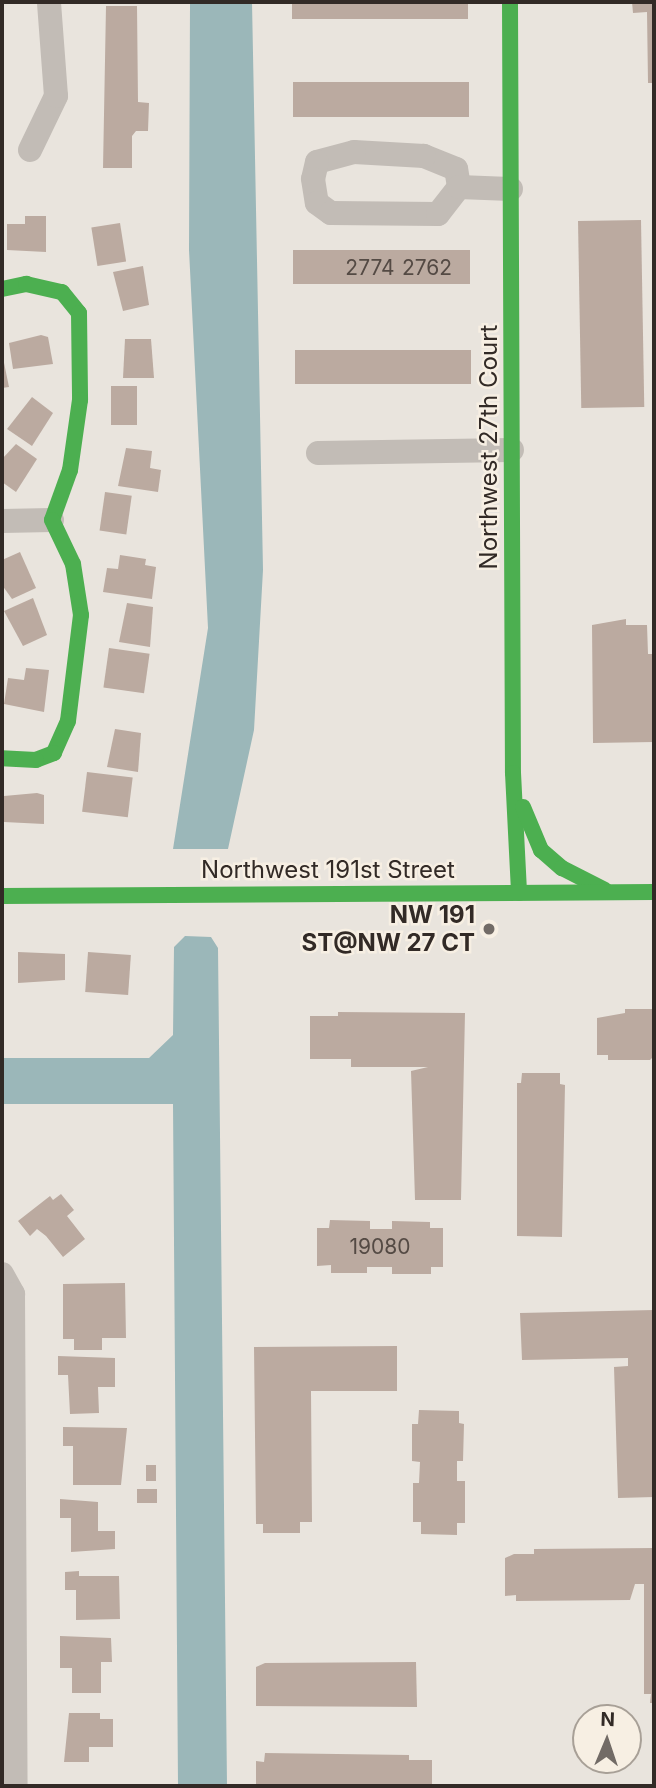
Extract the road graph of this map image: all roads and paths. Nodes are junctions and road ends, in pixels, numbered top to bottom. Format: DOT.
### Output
graph roads {
  1 [pos="49,2"];
  2 [pos="510,2"];
  3 [pos="30,150"];
  4 [pos="459,187"];
  5 [pos="511,189"];
  6 [pos="2,289"];
  7 [pos="512,450"];
  8 [pos="318,453"];
  9 [pos="52,520"];
  10 [pos="2,521"];
  11 [pos="2,758"];
  12 [pos="513,774"];
  13 [pos="654,892"];
  14 [pos="519,893"];
  15 [pos="611,893"];
  16 [pos="2,896"];
  17 [pos="2,1274"];
  18 [pos="8,1507"];
  19 [pos="16,1786"];
  1 -- 3 [label="street"];
  2 -- 5 [label="street, Northwest 27th Court"];
  4 -- 4 [label="street"];
  4 -- 5 [label="street"];
  5 -- 7 [label="street, Northwest 27th Court"];
  6 -- 9 [label="street"];
  7 -- 8 [label="street"];
  7 -- 12 [label="street, Northwest 27th Court"];
  9 -- 10 [label="street"];
  9 -- 11 [label="street"];
  12 -- 14 [label="street, Northwest 27th Court"];
  12 -- 15 [label="street"];
  13 -- 15 [label="street, Northwest 191st Street"];
  14 -- 15 [label="street, Northwest 191st Street"];
  14 -- 16 [label="street, Northwest 191st Street"];
  17 -- 18 [label="street"];
  18 -- 19 [label="street"];
}
